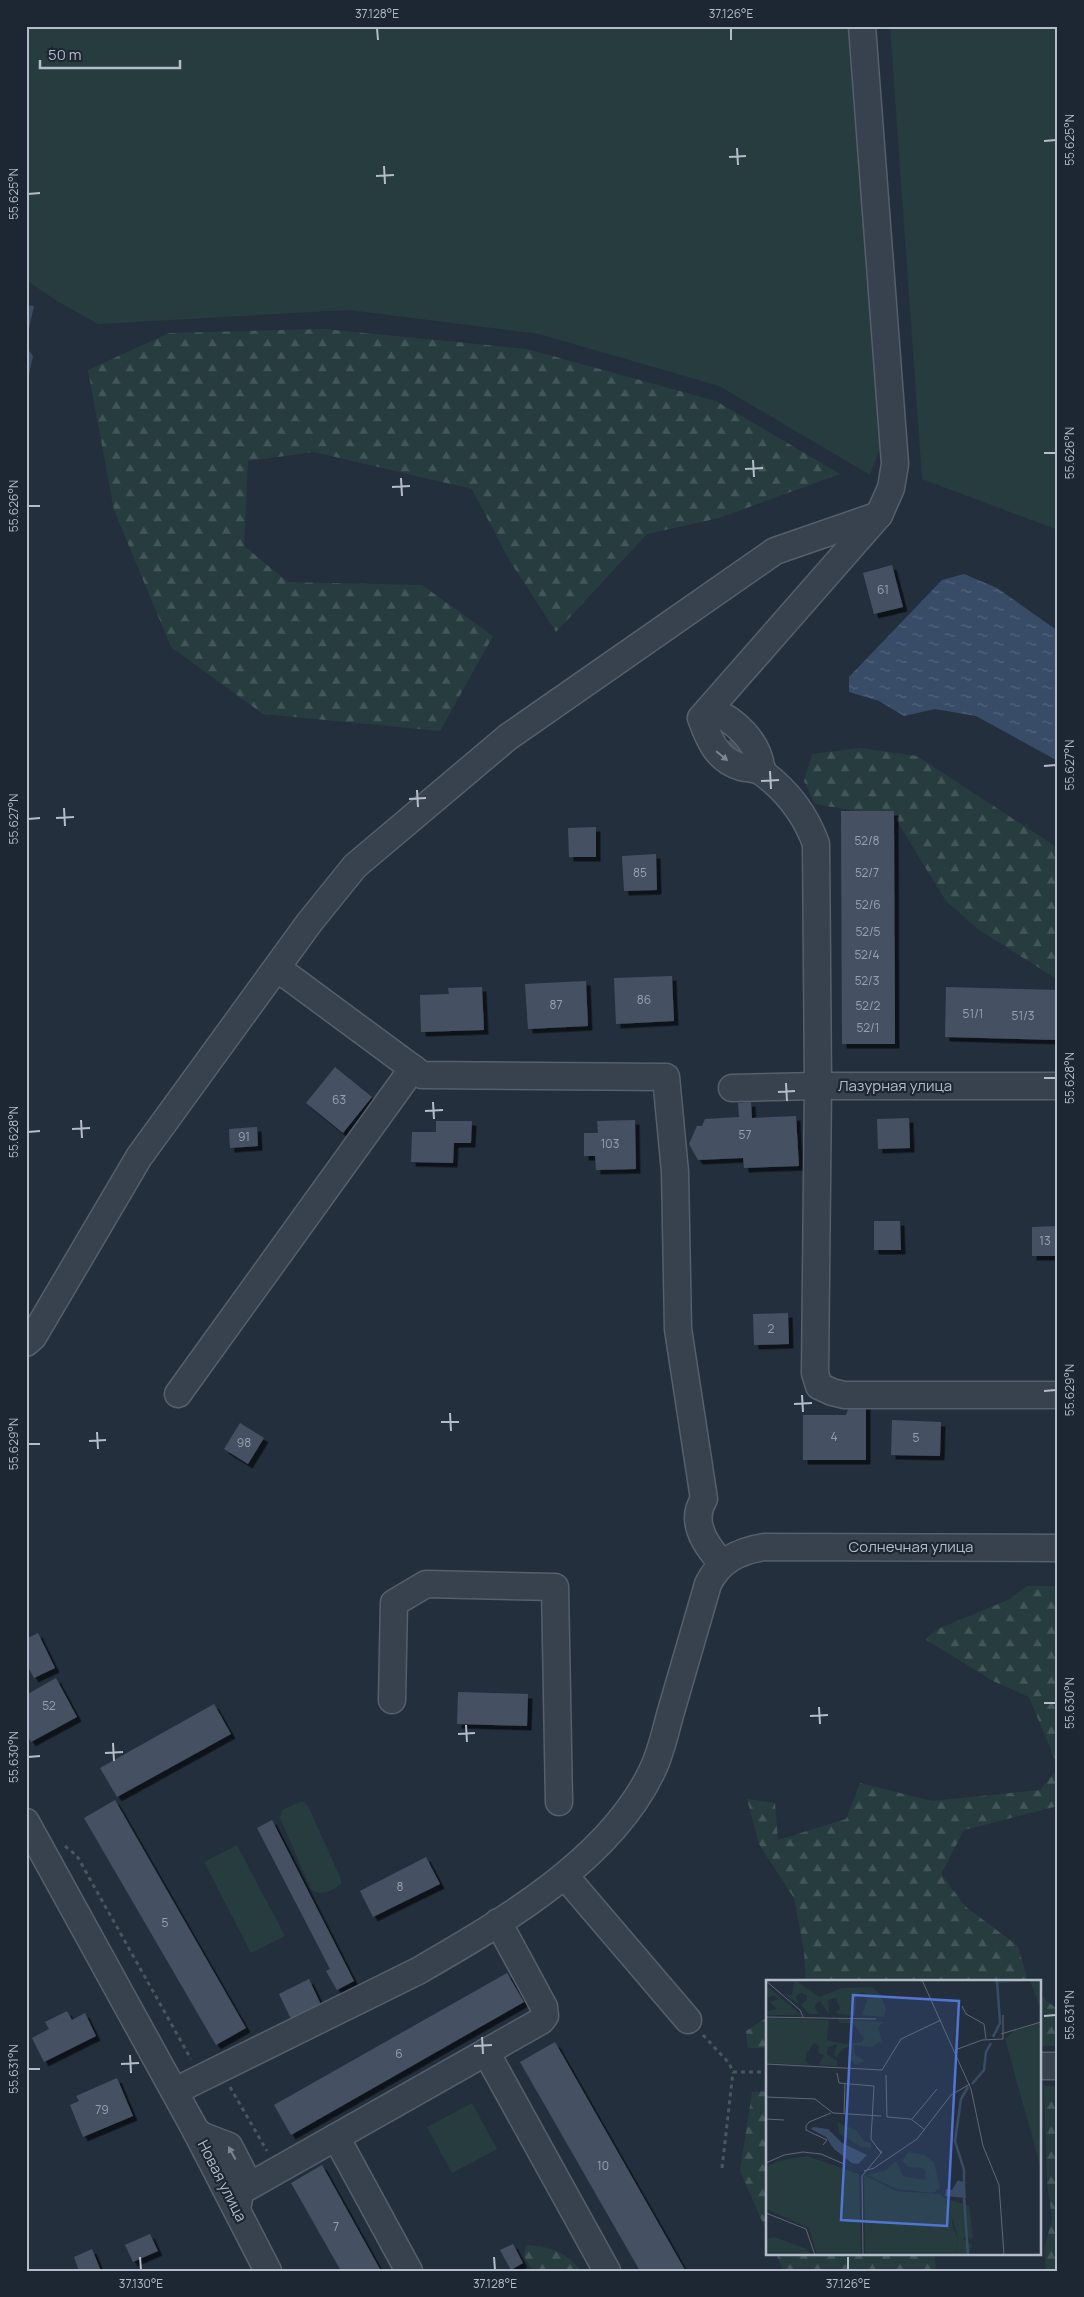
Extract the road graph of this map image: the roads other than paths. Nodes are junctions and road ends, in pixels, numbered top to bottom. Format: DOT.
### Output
graph roads {
  1 [pos="862,26"];
  2 [pos="879,515"];
  3 [pos="277,968"];
  4 [pos="413,1068"];
  5 [pos="818,1086"];
  6 [pos="1058,1086"];
  7 [pos="732,1088"];
  8 [pos="26,1343"];
  9 [pos="178,1394"];
  10 [pos="1058,1395"];
  11 [pos="1058,1548"];
  12 [pos="722,1563"];
  13 [pos="392,1700"];
  14 [pos="559,1802"];
  15 [pos="26,1822"];
  16 [pos="565,1876"];
  17 [pos="498,1922"];
  18 [pos="688,2020"];
  19 [pos="486,2052"];
  20 [pos="1042,2066"];
  21 [pos="1058,2066"];
  22 [pos="174,2091"];
  23 [pos="336,2137"];
  24 [pos="239,2203"];
  25 [pos="268,2271"];
  26 [pos="409,2271"];
  27 [pos="608,2271"];
  1 -- 2 [label="street"];
  2 -- 3 [label="street"];
  2 -- 5 [label="street"];
  3 -- 4 [label="street"];
  3 -- 8 [label="street"];
  4 -- 9 [label="street"];
  4 -- 12 [label="street"];
  5 -- 6 [label="street, Лазурная улица"];
  5 -- 7 [label="street, Лазурная улица"];
  5 -- 10 [label="street"];
  11 -- 12 [label="street, Солнечная улица"];
  12 -- 16 [label="street"];
  13 -- 14 [label="street"];
  15 -- 22 [label="street, Новая улица"];
  16 -- 17 [label="street"];
  16 -- 18 [label="street"];
  17 -- 19 [label="street"];
  17 -- 22 [label="street"];
  19 -- 23 [label="street"];
  19 -- 27 [label="street"];
  20 -- 21 [label="street"];
  22 -- 24 [label="street, Новая улица"];
  23 -- 24 [label="street"];
  23 -- 26 [label="street"];
  24 -- 25 [label="street, Новая улица"];
}
